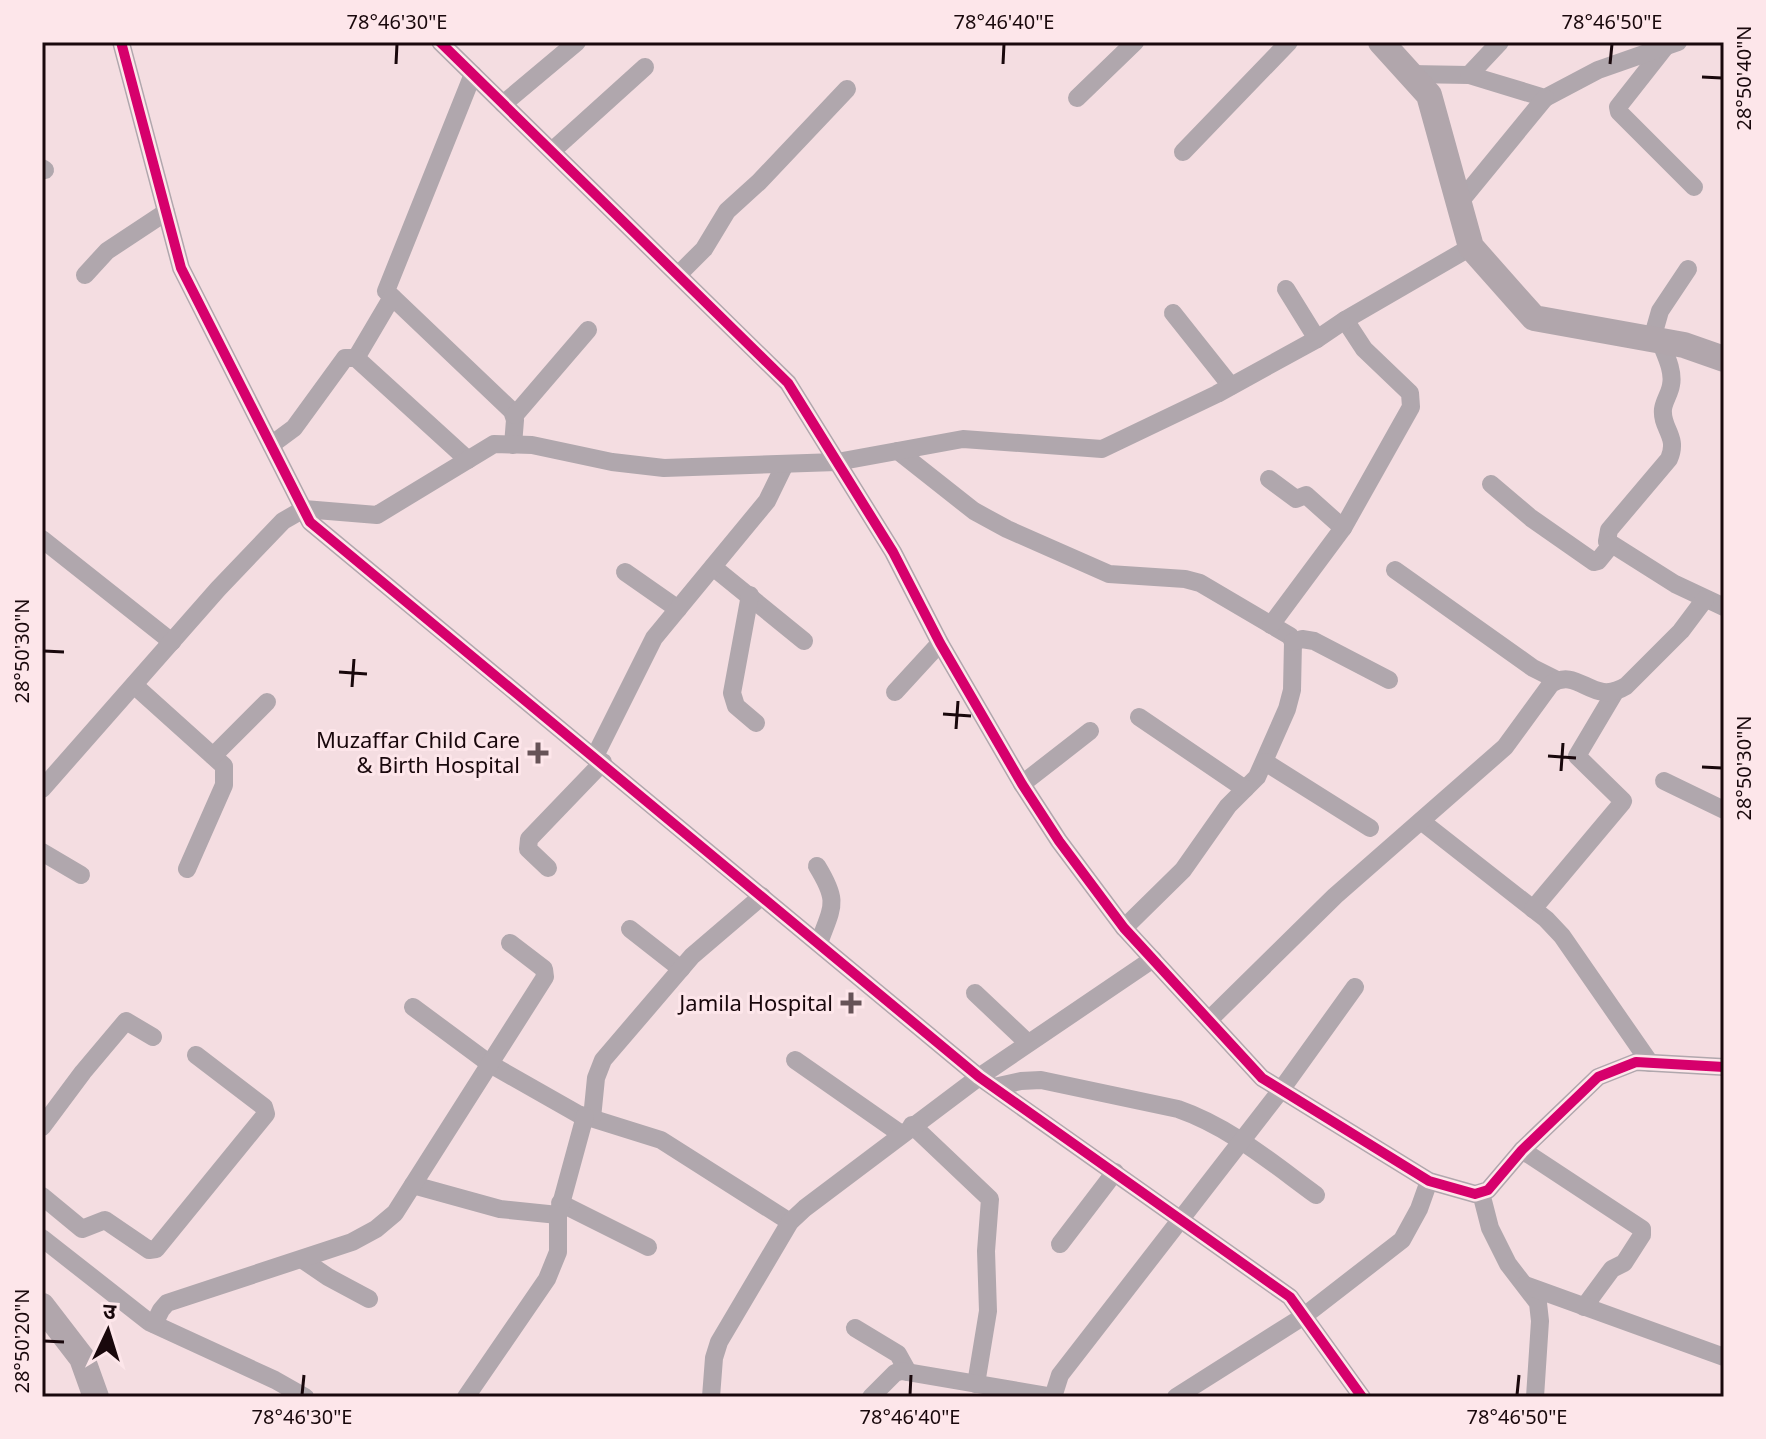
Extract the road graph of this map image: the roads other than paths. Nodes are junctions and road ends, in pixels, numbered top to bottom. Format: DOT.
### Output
graph roads {
  1 [pos="121,42"];
  2 [pos="440,42"];
  3 [pos="577,42"];
  4 [pos="1135,42"];
  5 [pos="1289,42"];
  6 [pos="1381,42"];
  7 [pos="1500,42"];
  8 [pos="1672,44"];
  9 [pos="645,67"];
  10 [pos="473,74"];
  11 [pos="1410,74"];
  12 [pos="1469,75"];
  13 [pos="847,89"];
  14 [pos="1077,98"];
  15 [pos="1545,98"];
  16 [pos="503,104"];
  17 [pos="552,151"];
  18 [pos="1183,152"];
  19 [pos="1694,187"];
  20 [pos="1459,203"];
  21 [pos="166,212"];
  22 [pos="1471,247"];
  23 [pos="1688,269"];
  24 [pos="85,275"];
  25 [pos="678,275"];
  26 [pos="1286,289"];
  27 [pos="392,297"];
  28 [pos="1173,313"];
  29 [pos="1345,320"];
  30 [pos="588,330"];
  31 [pos="1317,339"];
  32 [pos="1656,340"];
  33 [pos="356,358"];
  34 [pos="1724,359"];
  35 [pos="1231,386"];
  36 [pos="515,415"];
  37 [pos="271,445"];
  38 [pos="513,445"];
  39 [pos="898,451"];
  40 [pos="468,460"];
  41 [pos="837,462"];
  42 [pos="785,464"];
  43 [pos="1269,479"];
  44 [pos="1491,484"];
  45 [pos="304,509"];
  46 [pos="1343,528"];
  47 [pos="42,539"];
  48 [pos="1611,545"];
  49 [pos="713,567"];
  50 [pos="1395,570"];
  51 [pos="625,572"];
  52 [pos="750,595"];
  53 [pos="1705,599"];
  54 [pos="1724,607"];
  55 [pos="678,609"];
  56 [pos="1271,625"];
  57 [pos="804,641"];
  58 [pos="172,642"];
  59 [pos="1293,642"];
  60 [pos="940,643"];
  61 [pos="1389,680"];
  62 [pos="1557,680"];
  63 [pos="134,685"];
  64 [pos="895,692"];
  65 [pos="1615,692"];
  66 [pos="267,702"];
  67 [pos="1139,717"];
  68 [pos="756,723"];
  69 [pos="1090,731"];
  70 [pos="213,756"];
  71 [pos="599,759"];
  72 [pos="1265,762"];
  73 [pos="1664,781"];
  74 [pos="1022,784"];
  75 [pos="42,789"];
  76 [pos="1245,789"];
  77 [pos="1724,810"];
  78 [pos="1421,821"];
  79 [pos="1370,828"];
  80 [pos="42,852"];
  81 [pos="817,866"];
  82 [pos="548,868"];
  83 [pos="187,869"];
  84 [pos="81,875"];
  85 [pos="762,896"];
  86 [pos="1533,909"];
  87 [pos="1124,928"];
  88 [pos="630,929"];
  89 [pos="510,943"];
  90 [pos="819,943"];
  91 [pos="1153,959"];
  92 [pos="681,969"];
  93 [pos="1355,987"];
  94 [pos="975,993"];
  95 [pos="413,1007"];
  96 [pos="1209,1020"];
  97 [pos="153,1037"];
  98 [pos="1028,1043"];
  99 [pos="196,1055"];
  100 [pos="795,1060"];
  101 [pos="1650,1063"];
  102 [pos="490,1064"];
  103 [pos="1724,1067"];
  104 [pos="986,1082"];
  105 [pos="1281,1090"];
  106 [pos="589,1117"];
  107 [pos="42,1127"];
  108 [pos="907,1129"];
  109 [pos="1241,1140"];
  110 [pos="1522,1150"];
  111 [pos="1115,1172"];
  112 [pos="1429,1181"];
  113 [pos="413,1185"];
  114 [pos="1481,1193"];
  115 [pos="1316,1195"];
  116 [pos="42,1196"];
  117 [pos="559,1209"];
  118 [pos="1181,1219"];
  119 [pos="790,1222"];
  120 [pos="42,1238"];
  121 [pos="1060,1244"];
  122 [pos="648,1247"];
  123 [pos="303,1260"];
  124 [pos="1525,1285"];
  125 [pos="369,1299"];
  126 [pos="42,1306"];
  127 [pos="1584,1307"];
  128 [pos="1304,1316"];
  129 [pos="154,1324"];
  130 [pos="855,1328"];
  131 [pos="1724,1357"];
  132 [pos="908,1372"];
  133 [pos="976,1384"];
  134 [pos="96,1397"];
  135 [pos="305,1397"];
  136 [pos="466,1397"];
  137 [pos="711,1397"];
  138 [pos="871,1397"];
  139 [pos="1054,1397"];
  140 [pos="1176,1397"];
  141 [pos="1362,1397"];
  142 [pos="1535,1397"];
  1 -- 21 [label="street"];
  2 -- 10 [label="street"];
  3 -- 16 [label="street"];
  4 -- 14 [label="street"];
  5 -- 18 [label="street"];
  6 -- 11 [label="street"];
  7 -- 12 [label="street"];
  8 -- 15 [label="street"];
  8 -- 19 [label="street"];
  9 -- 17 [label="street"];
  10 -- 16 [label="street"];
  10 -- 27 [label="street"];
  11 -- 12 [label="street"];
  11 -- 20 [label="street"];
  12 -- 15 [label="street"];
  13 -- 25 [label="street"];
  15 -- 20 [label="street"];
  16 -- 17 [label="street"];
  17 -- 25 [label="street"];
  20 -- 22 [label="street"];
  21 -- 24 [label="street"];
  21 -- 37 [label="street"];
  22 -- 29 [label="street"];
  22 -- 32 [label="street"];
  23 -- 32 [label="street"];
  25 -- 41 [label="street"];
  26 -- 31 [label="street"];
  27 -- 33 [label="street"];
  27 -- 36 [label="street"];
  28 -- 35 [label="street"];
  29 -- 31 [label="street"];
  29 -- 46 [label="street"];
  30 -- 36 [label="street"];
  31 -- 35 [label="street"];
  32 -- 34 [label="street"];
  32 -- 48 [label="street"];
  33 -- 37 [label="street"];
  33 -- 40 [label="street"];
  35 -- 39 [label="street"];
  36 -- 38 [label="street"];
  37 -- 45 [label="street"];
  38 -- 40 [label="street"];
  38 -- 42 [label="street"];
  39 -- 41 [label="street"];
  39 -- 56 [label="street"];
  40 -- 45 [label="street"];
  41 -- 42 [label="street"];
  41 -- 60 [label="street"];
  42 -- 49 [label="street"];
  43 -- 46 [label="street"];
  44 -- 48 [label="street"];
  45 -- 58 [label="street"];
  45 -- 71 [label="street"];
  46 -- 56 [label="street"];
  47 -- 58 [label="street"];
  48 -- 53 [label="street"];
  49 -- 52 [label="street"];
  49 -- 55 [label="street"];
  50 -- 62 [label="street"];
  51 -- 55 [label="street"];
  52 -- 57 [label="street"];
  52 -- 68 [label="street"];
  53 -- 54 [label="street"];
  53 -- 65 [label="street"];
  55 -- 71 [label="street"];
  56 -- 59 [label="street"];
  58 -- 63 [label="street"];
  59 -- 61 [label="street"];
  59 -- 72 [label="street"];
  60 -- 64 [label="street"];
  60 -- 74 [label="street"];
  62 -- 65 [label="street"];
  62 -- 78 [label="street"];
  63 -- 70 [label="street"];
  63 -- 75 [label="street"];
  65 -- 86 [label="street"];
  66 -- 70 [label="street"];
  67 -- 76 [label="street"];
  69 -- 74 [label="street"];
  70 -- 83 [label="street"];
  71 -- 82 [label="street"];
  71 -- 85 [label="street"];
  72 -- 76 [label="street"];
  72 -- 79 [label="street"];
  73 -- 77 [label="street"];
  74 -- 87 [label="street"];
  76 -- 87 [label="street"];
  78 -- 86 [label="street"];
  78 -- 96 [label="street"];
  80 -- 84 [label="street"];
  81 -- 90 [label="street"];
  85 -- 90 [label="street"];
  85 -- 92 [label="street"];
  86 -- 101 [label="street"];
  87 -- 91 [label="street"];
  88 -- 92 [label="street"];
  89 -- 102 [label="street"];
  90 -- 104 [label="street"];
  91 -- 96 [label="street"];
  91 -- 98 [label="street"];
  92 -- 106 [label="street"];
  93 -- 105 [label="street"];
  94 -- 98 [label="street"];
  95 -- 102 [label="street"];
  96 -- 105 [label="street"];
  97 -- 107 [label="street"];
  98 -- 104 [label="street"];
  99 -- 116 [label="street"];
  100 -- 108 [label="street"];
  101 -- 103 [label="street"];
  101 -- 110 [label="street"];
  102 -- 106 [label="street"];
  102 -- 113 [label="street"];
  104 -- 108 [label="street"];
  104 -- 109 [label="street"];
  104 -- 111 [label="street"];
  105 -- 109 [label="street"];
  105 -- 112 [label="street"];
  106 -- 117 [label="street"];
  106 -- 119 [label="street"];
  108 -- 119 [label="street"];
  108 -- 133 [label="street"];
  109 -- 115 [label="street"];
  109 -- 118 [label="street"];
  110 -- 114 [label="street"];
  110 -- 127 [label="street"];
  111 -- 118 [label="street"];
  111 -- 121 [label="street"];
  112 -- 114 [label="street"];
  112 -- 128 [label="street"];
  113 -- 117 [label="street"];
  113 -- 123 [label="street"];
  114 -- 124 [label="street"];
  117 -- 122 [label="street"];
  117 -- 136 [label="street"];
  118 -- 128 [label="street"];
  118 -- 139 [label="street"];
  119 -- 137 [label="street"];
  120 -- 129 [label="street"];
  123 -- 125 [label="street"];
  123 -- 129 [label="street"];
  124 -- 127 [label="street"];
  124 -- 142 [label="street"];
  126 -- 134 [label="street"];
  127 -- 131 [label="street"];
  128 -- 140 [label="street"];
  128 -- 141 [label="street"];
  129 -- 135 [label="street"];
  130 -- 132 [label="street"];
  132 -- 133 [label="street"];
  132 -- 138 [label="street"];
  133 -- 139 [label="street"];
}
